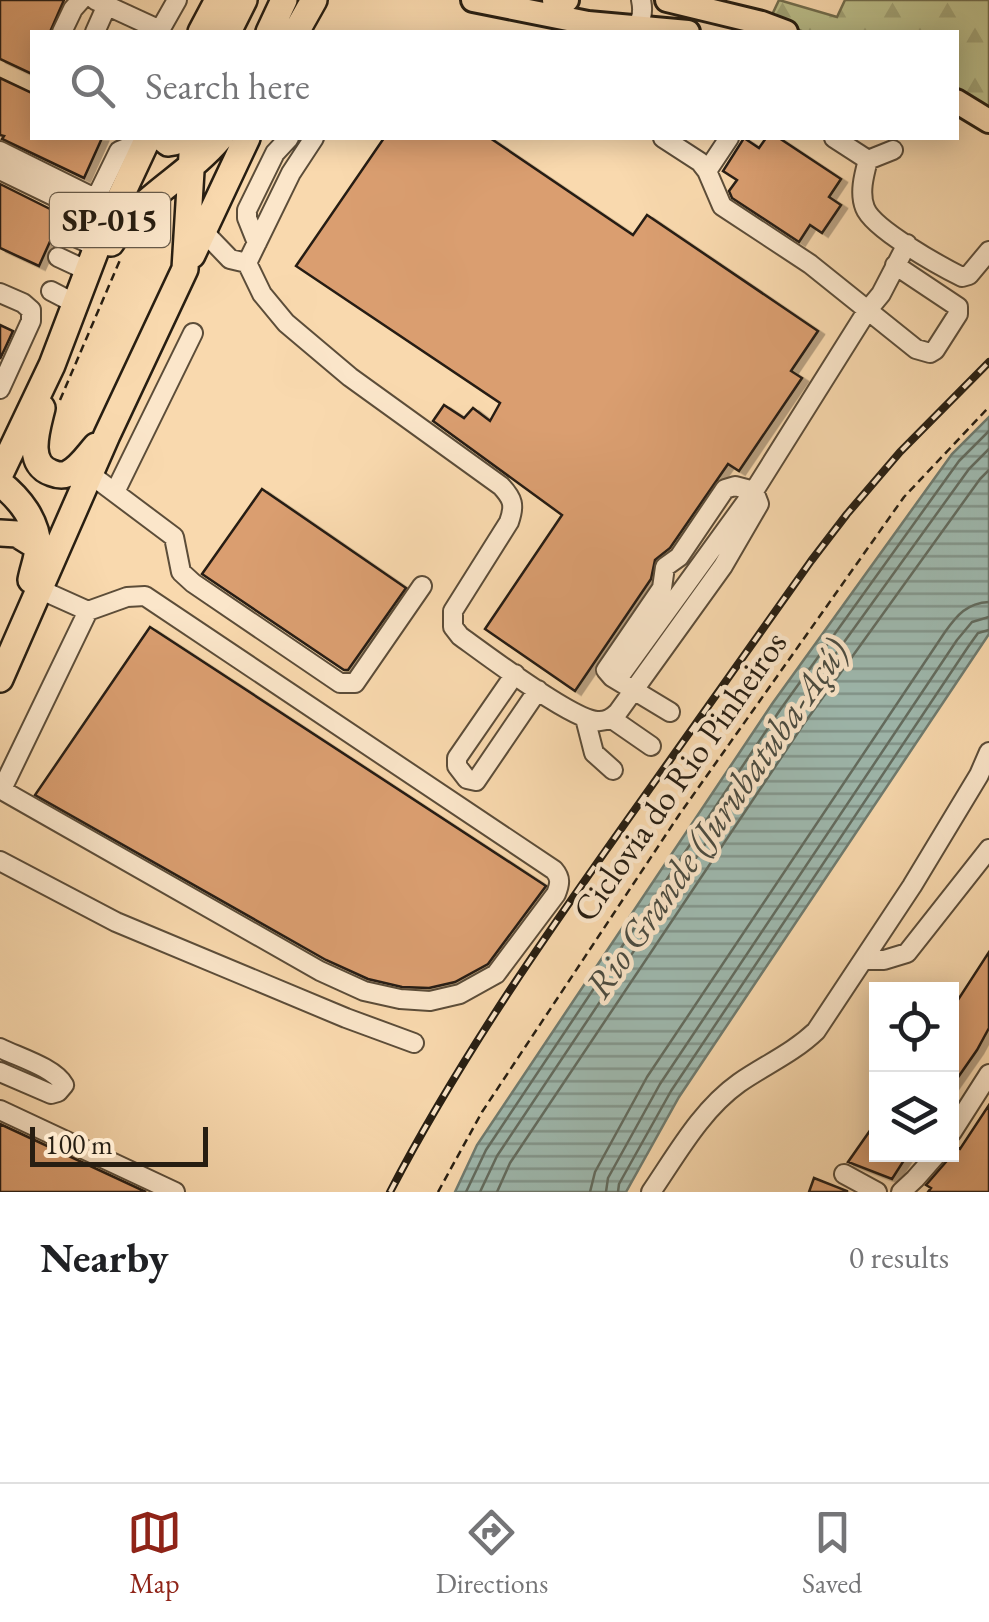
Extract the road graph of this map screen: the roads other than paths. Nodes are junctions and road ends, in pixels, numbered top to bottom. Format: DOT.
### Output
graph roads {
  1 [pos="177,0"];
  2 [pos="218,0"];
  3 [pos="244,0"];
  4 [pos="284,0"];
  5 [pos="314,0"];
  6 [pos="473,0"];
  7 [pos="554,0"];
  8 [pos="567,0"];
  9 [pos="642,0"];
  10 [pos="668,0"];
  11 [pos="96,1"];
  12 [pos="130,24"];
  13 [pos="623,29"];
  14 [pos="63,30"];
  15 [pos="95,30"];
  16 [pos="155,30"];
  17 [pos="160,30"];
  18 [pos="202,30"];
  19 [pos="229,30"];
  20 [pos="271,30"];
  21 [pos="297,30"];
  22 [pos="780,30"];
  23 [pos="959,103"];
  24 [pos="959,120"];
  25 [pos="989,121"];
  26 [pos="989,136"];
  27 [pos="151,140"];
  28 [pos="178,140"];
  29 [pos="193,140"];
  30 [pos="218,140"];
  31 [pos="246,140"];
  32 [pos="287,140"];
  33 [pos="313,140"];
  34 [pos="666,140"];
  35 [pos="729,140"];
  36 [pos="839,140"];
  37 [pos="0,150"];
  38 [pos="863,150"];
  39 [pos="894,150"];
  40 [pos="192,167"];
  41 [pos="0,170"];
  42 [pos="707,171"];
  43 [pos="106,203"];
  44 [pos="203,231"];
  45 [pos="257,243"];
  46 [pos="906,244"];
  47 [pos="989,251"];
  48 [pos="58,256"];
  49 [pos="92,259"];
  50 [pos="246,263"];
  51 [pos="895,265"];
  52 [pos="185,269"];
  53 [pos="51,291"];
  54 [pos="0,293"];
  55 [pos="76,304"];
  56 [pos="867,311"];
  57 [pos="194,333"];
  58 [pos="52,365"];
  59 [pos="0,390"];
  60 [pos="107,435"];
  61 [pos="0,474"];
  62 [pos="90,474"];
  63 [pos="0,483"];
  64 [pos="754,490"];
  65 [pos="115,492"];
  66 [pos="0,533"];
  67 [pos="38,548"];
  68 [pos="422,586"];
  69 [pos="39,590"];
  70 [pos="670,590"];
  71 [pos="88,611"];
  72 [pos="22,631"];
  73 [pos="515,674"];
  74 [pos="0,678"];
  75 [pos="625,685"];
  76 [pos="538,690"];
  77 [pos="670,712"];
  78 [pos="586,718"];
  79 [pos="612,718"];
  80 [pos="651,746"];
  81 [pos="989,752"];
  82 [pos="614,770"];
  83 [pos="1,789"];
  84 [pos="989,849"];
  85 [pos="0,861"];
  86 [pos="863,960"];
  87 [pos="414,1042"];
  88 [pos="0,1048"];
  89 [pos="0,1072"];
  90 [pos="989,1074"];
  91 [pos="0,1110"];
  92 [pos="959,1121"];
  93 [pos="931,1162"];
  94 [pos="844,1174"];
  95 [pos="175,1192"];
  96 [pos="651,1192"];
  97 [pos="876,1192"];
  98 [pos="901,1192"];
  1 -- 17 [label="street"];
  2 -- 18 [label="highway"];
  3 -- 19 [label="highway"];
  4 -- 20 [label="highway"];
  5 -- 21 [label="highway"];
  6 -- 13 [label="main road"];
  7 -- 8 [label="main road"];
  9 -- 13 [label="street"];
  10 -- 22 [label="main road"];
  11 -- 12 [label="street"];
  11 -- 14 [label="street"];
  11 -- 15 [label="street"];
  12 -- 16 [label="street"];
  23 -- 25 [label="main road"];
  24 -- 26 [label="main road"];
  27 -- 28 [label="highway"];
  27 -- 43 [label="highway, SP-015"];
  29 -- 40 [label="highway, SP-015"];
  30 -- 40 [label="highway"];
  31 -- 44 [label="highway"];
  32 -- 45 [label="street"];
  33 -- 45 [label="street"];
  34 -- 42 [label="street"];
  35 -- 42 [label="street"];
  36 -- 38 [label="street"];
  37 -- 43 [label="street"];
  38 -- 39 [label="street"];
  38 -- 46 [label="street"];
  40 -- 52 [label="highway, SP-015"];
  40 -- 55 [label="highway"];
  41 -- 49 [label="street"];
  42 -- 56 [label="street"];
  43 -- 49 [label="highway, SP-015"];
  44 -- 50 [label="street"];
  44 -- 52 [label="highway"];
  45 -- 50 [label="street"];
  46 -- 47 [label="street"];
  46 -- 51 [label="street"];
  48 -- 49 [label="street"];
  49 -- 55 [label="highway, SP-015"];
  50 -- 73 [label="street"];
  51 -- 56 [label="street"];
  51 -- 56 [label="street"];
  52 -- 60 [label="highway, SP-015"];
  53 -- 55 [label="street"];
  54 -- 59 [label="street"];
  55 -- 58 [label="highway, SP-015"];
  56 -- 64 [label="street"];
  57 -- 65 [label="street"];
  58 -- 60 [label="highway"];
  58 -- 61 [label="highway, SP-015"];
  60 -- 62 [label="highway, SP-015"];
  62 -- 65 [label="street"];
  62 -- 69 [label="highway, SP-015"];
  63 -- 67 [label="highway"];
  64 -- 70 [label="street"];
  64 -- 70 [label="street"];
  64 -- 75 [label="street"];
  65 -- 68 [label="street"];
  66 -- 67 [label="highway"];
  67 -- 72 [label="highway"];
  69 -- 71 [label="street"];
  69 -- 72 [label="highway, SP-015"];
  70 -- 75 [label="street"];
  71 -- 83 [label="street"];
  71 -- 83 [label="street"];
  72 -- 74 [label="highway, SP-015"];
  73 -- 76 [label="street"];
  73 -- 76 [label="street"];
  75 -- 77 [label="street"];
  75 -- 79 [label="street"];
  76 -- 78 [label="street"];
  78 -- 79 [label="street"];
  78 -- 82 [label="street"];
  79 -- 80 [label="street"];
  81 -- 86 [label="street"];
  84 -- 86 [label="street"];
  85 -- 87 [label="street"];
  86 -- 96 [label="street"];
  88 -- 89 [label="street"];
  90 -- 92 [label="street"];
  91 -- 95 [label="street"];
  93 -- 98 [label="street"];
  94 -- 97 [label="street"];
}
